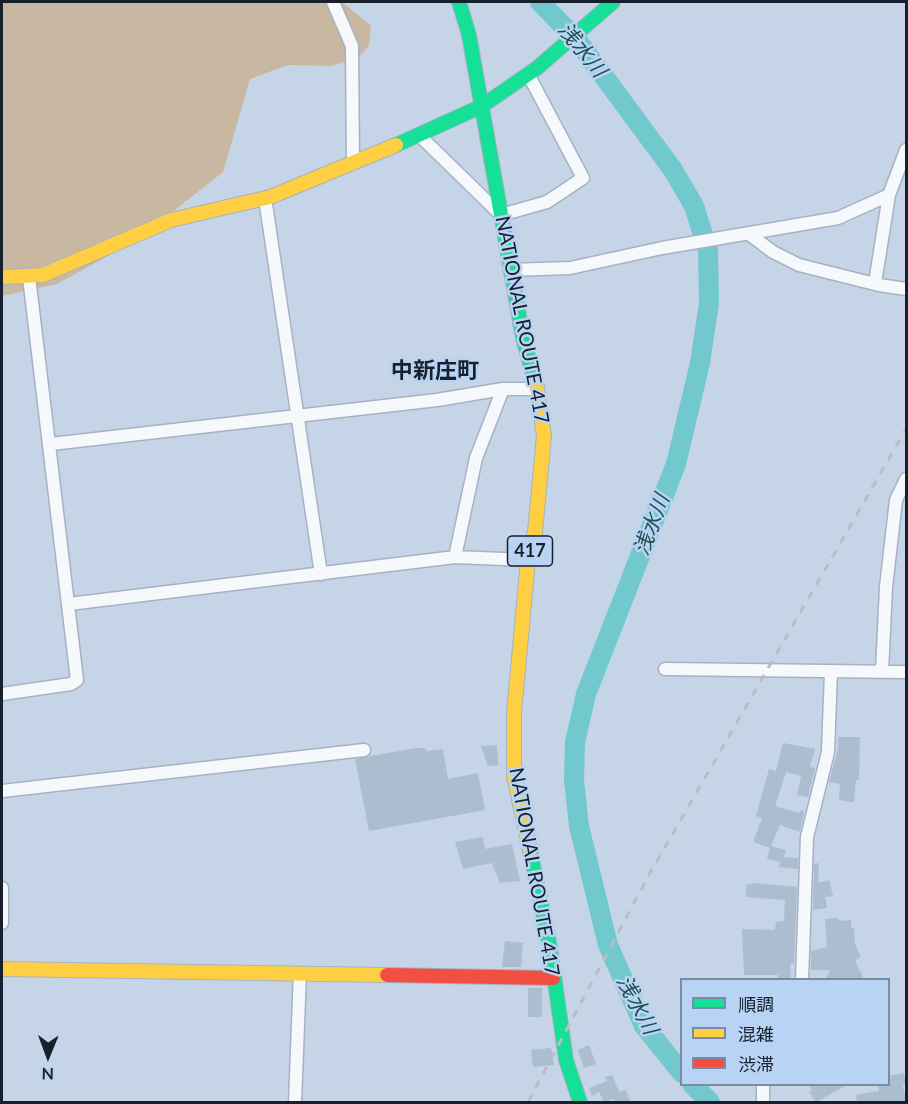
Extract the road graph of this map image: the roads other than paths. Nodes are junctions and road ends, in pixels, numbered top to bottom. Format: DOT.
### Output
graph roads {
  1 [pos="333,2"];
  2 [pos="459,2"];
  3 [pos="610,4"];
  4 [pos="533,71"];
  5 [pos="482,106"];
  6 [pos="419,135"];
  7 [pos="906,150"];
  8 [pos="353,161"];
  9 [pos="889,195"];
  10 [pos="265,198"];
  11 [pos="501,215"];
  12 [pos="749,234"];
  13 [pos="510,270"];
  14 [pos="2,277"];
  15 [pos="29,277"];
  16 [pos="875,284"];
  17 [pos="906,289"];
  18 [pos="503,389"];
  19 [pos="537,389"];
  20 [pos="298,416"];
  21 [pos="51,444"];
  22 [pos="906,479"];
  23 [pos="455,556"];
  24 [pos="528,560"];
  25 [pos="321,574"];
  26 [pos="69,604"];
  27 [pos="665,669"];
  28 [pos="831,672"];
  29 [pos="882,672"];
  30 [pos="906,672"];
  31 [pos="2,694"];
  32 [pos="364,750"];
  33 [pos="2,791"];
  34 [pos="2,888"];
  35 [pos="2,923"];
  36 [pos="2,969"];
  37 [pos="300,973"];
  38 [pos="553,978"];
  39 [pos="802,978"];
  40 [pos="294,1102"];
  41 [pos="580,1102"];
  1 -- 8 [label="street"];
  2 -- 5 [label="main road, NATIONAL ROUTE 417 / 417"];
  3 -- 4 [label="main road"];
  4 -- 5 [label="main road"];
  4 -- 11 [label="street"];
  5 -- 6 [label="main road"];
  5 -- 11 [label="main road, NATIONAL ROUTE 417 / 417"];
  6 -- 8 [label="main road"];
  6 -- 11 [label="street"];
  7 -- 9 [label="street"];
  8 -- 10 [label="main road"];
  9 -- 12 [label="street"];
  9 -- 16 [label="street"];
  10 -- 15 [label="main road"];
  10 -- 20 [label="street"];
  11 -- 13 [label="main road, NATIONAL ROUTE 417 / 417"];
  12 -- 13 [label="street"];
  12 -- 16 [label="street"];
  13 -- 19 [label="main road, NATIONAL ROUTE 417 / 417"];
  14 -- 15 [label="main road"];
  15 -- 21 [label="street"];
  16 -- 17 [label="street"];
  18 -- 19 [label="street"];
  18 -- 20 [label="street"];
  18 -- 23 [label="street"];
  19 -- 24 [label="main road, NATIONAL ROUTE 417 / 417"];
  20 -- 21 [label="street"];
  20 -- 25 [label="street"];
  21 -- 26 [label="street"];
  22 -- 29 [label="street"];
  23 -- 24 [label="street"];
  23 -- 25 [label="street"];
  24 -- 38 [label="main road, NATIONAL ROUTE 417 / 417"];
  25 -- 26 [label="street"];
  26 -- 31 [label="street"];
  27 -- 28 [label="street"];
  28 -- 29 [label="street"];
  28 -- 39 [label="street"];
  29 -- 30 [label="street"];
  32 -- 33 [label="street"];
  34 -- 35 [label="street"];
  36 -- 37 [label="main road"];
  37 -- 38 [label="main road"];
  37 -- 40 [label="street"];
  38 -- 41 [label="main road, NATIONAL ROUTE 417 / 417"];
}
